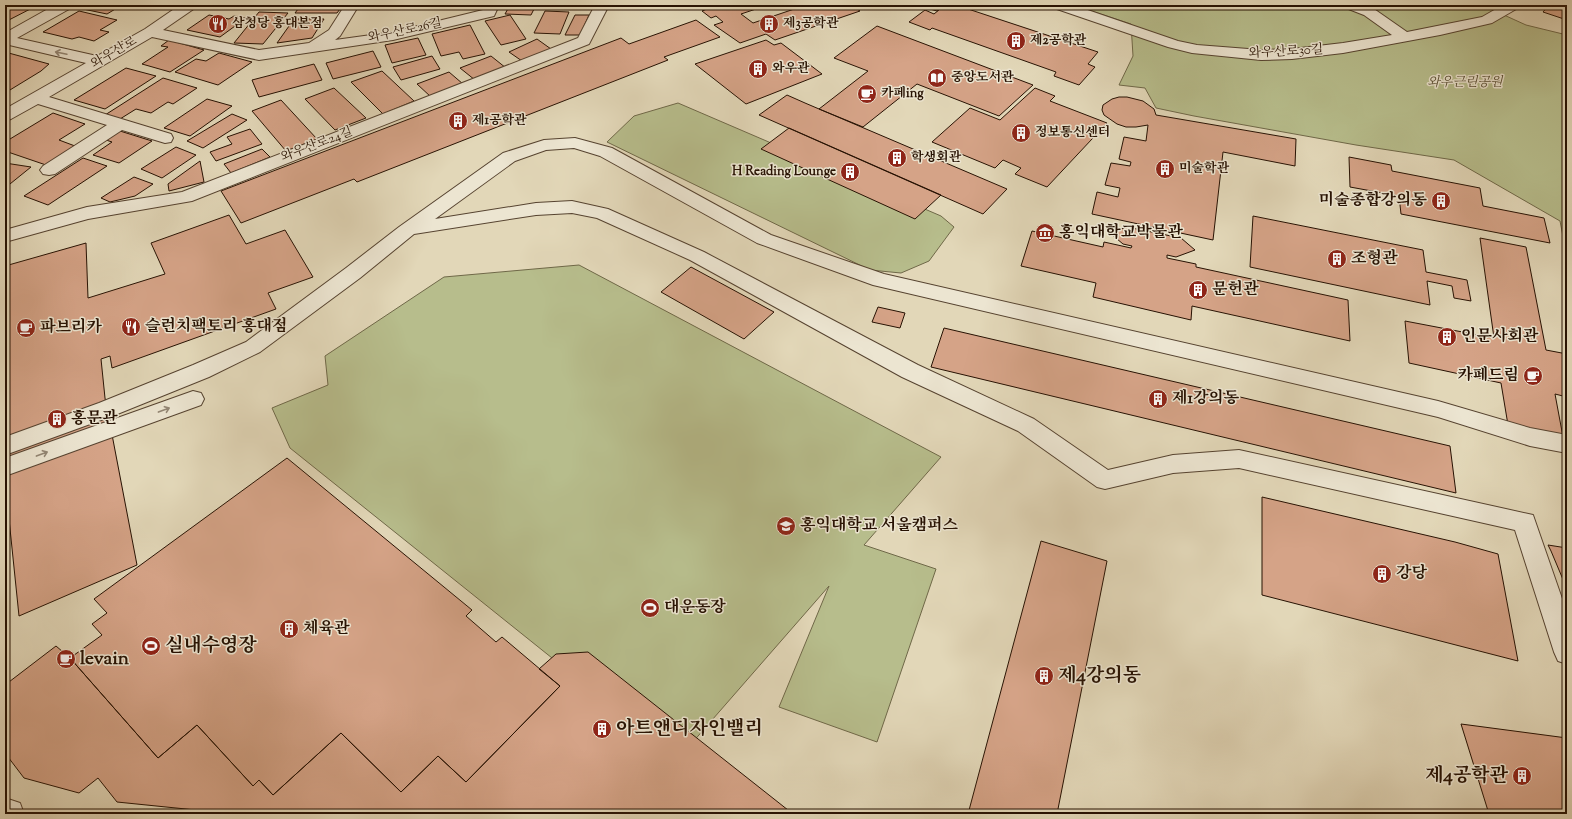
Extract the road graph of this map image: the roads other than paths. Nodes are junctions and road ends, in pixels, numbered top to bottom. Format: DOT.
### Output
graph roads {
  1 [pos="66,5"];
  2 [pos="190,5"];
  3 [pos="352,5"];
  4 [pos="492,5"];
  5 [pos="602,5"];
  6 [pos="1059,5"];
  7 [pos="1351,5"];
  8 [pos="1513,5"];
  9 [pos="150,32"];
  10 [pos="1404,37"];
  11 [pos="5,40"];
  12 [pos="312,48"];
  13 [pos="99,61"];
  14 [pos="36,98"];
  15 [pos="5,116"];
  16 [pos="119,125"];
  17 [pos="165,138"];
  18 [pos="49,170"];
  19 [pos="410,229"];
  20 [pos="5,236"];
  21 [pos="182,367"];
  22 [pos="193,399"];
  23 [pos="5,437"];
  24 [pos="1567,444"];
  25 [pos="5,446"];
  26 [pos="5,467"];
  27 [pos="1567,652"];
  28 [pos="5,813"];
  29 [pos="9,814"];
  1 -- 11 [label="street"];
  2 -- 9 [label="street, 와우산로"];
  3 -- 12 [label="street, 와우산로26길"];
  4 -- 12 [label="street, 와우산로26길"];
  5 -- 20 [label="street, 와우산로24길"];
  6 -- 10 [label="street, 와우산로30길"];
  7 -- 10 [label="street"];
  8 -- 10 [label="street, 와우산로30길"];
  9 -- 12 [label="street, 와우산로26길"];
  9 -- 13 [label="street, 와우산로"];
  13 -- 11 [label="street, one-way"];
  13 -- 14 [label="street, 와우산로"];
  14 -- 15 [label="street, 와우산로"];
  14 -- 16 [label="street"];
  16 -- 17 [label="street"];
  16 -- 18 [label="street"];
  19 -- 24 [label="street"];
  19 -- 25 [label="street"];
  19 -- 27 [label="street"];
  21 -- 23 [label="street"];
  26 -- 22 [label="street, one-way"];
  28 -- 29 [label="street"];
}
